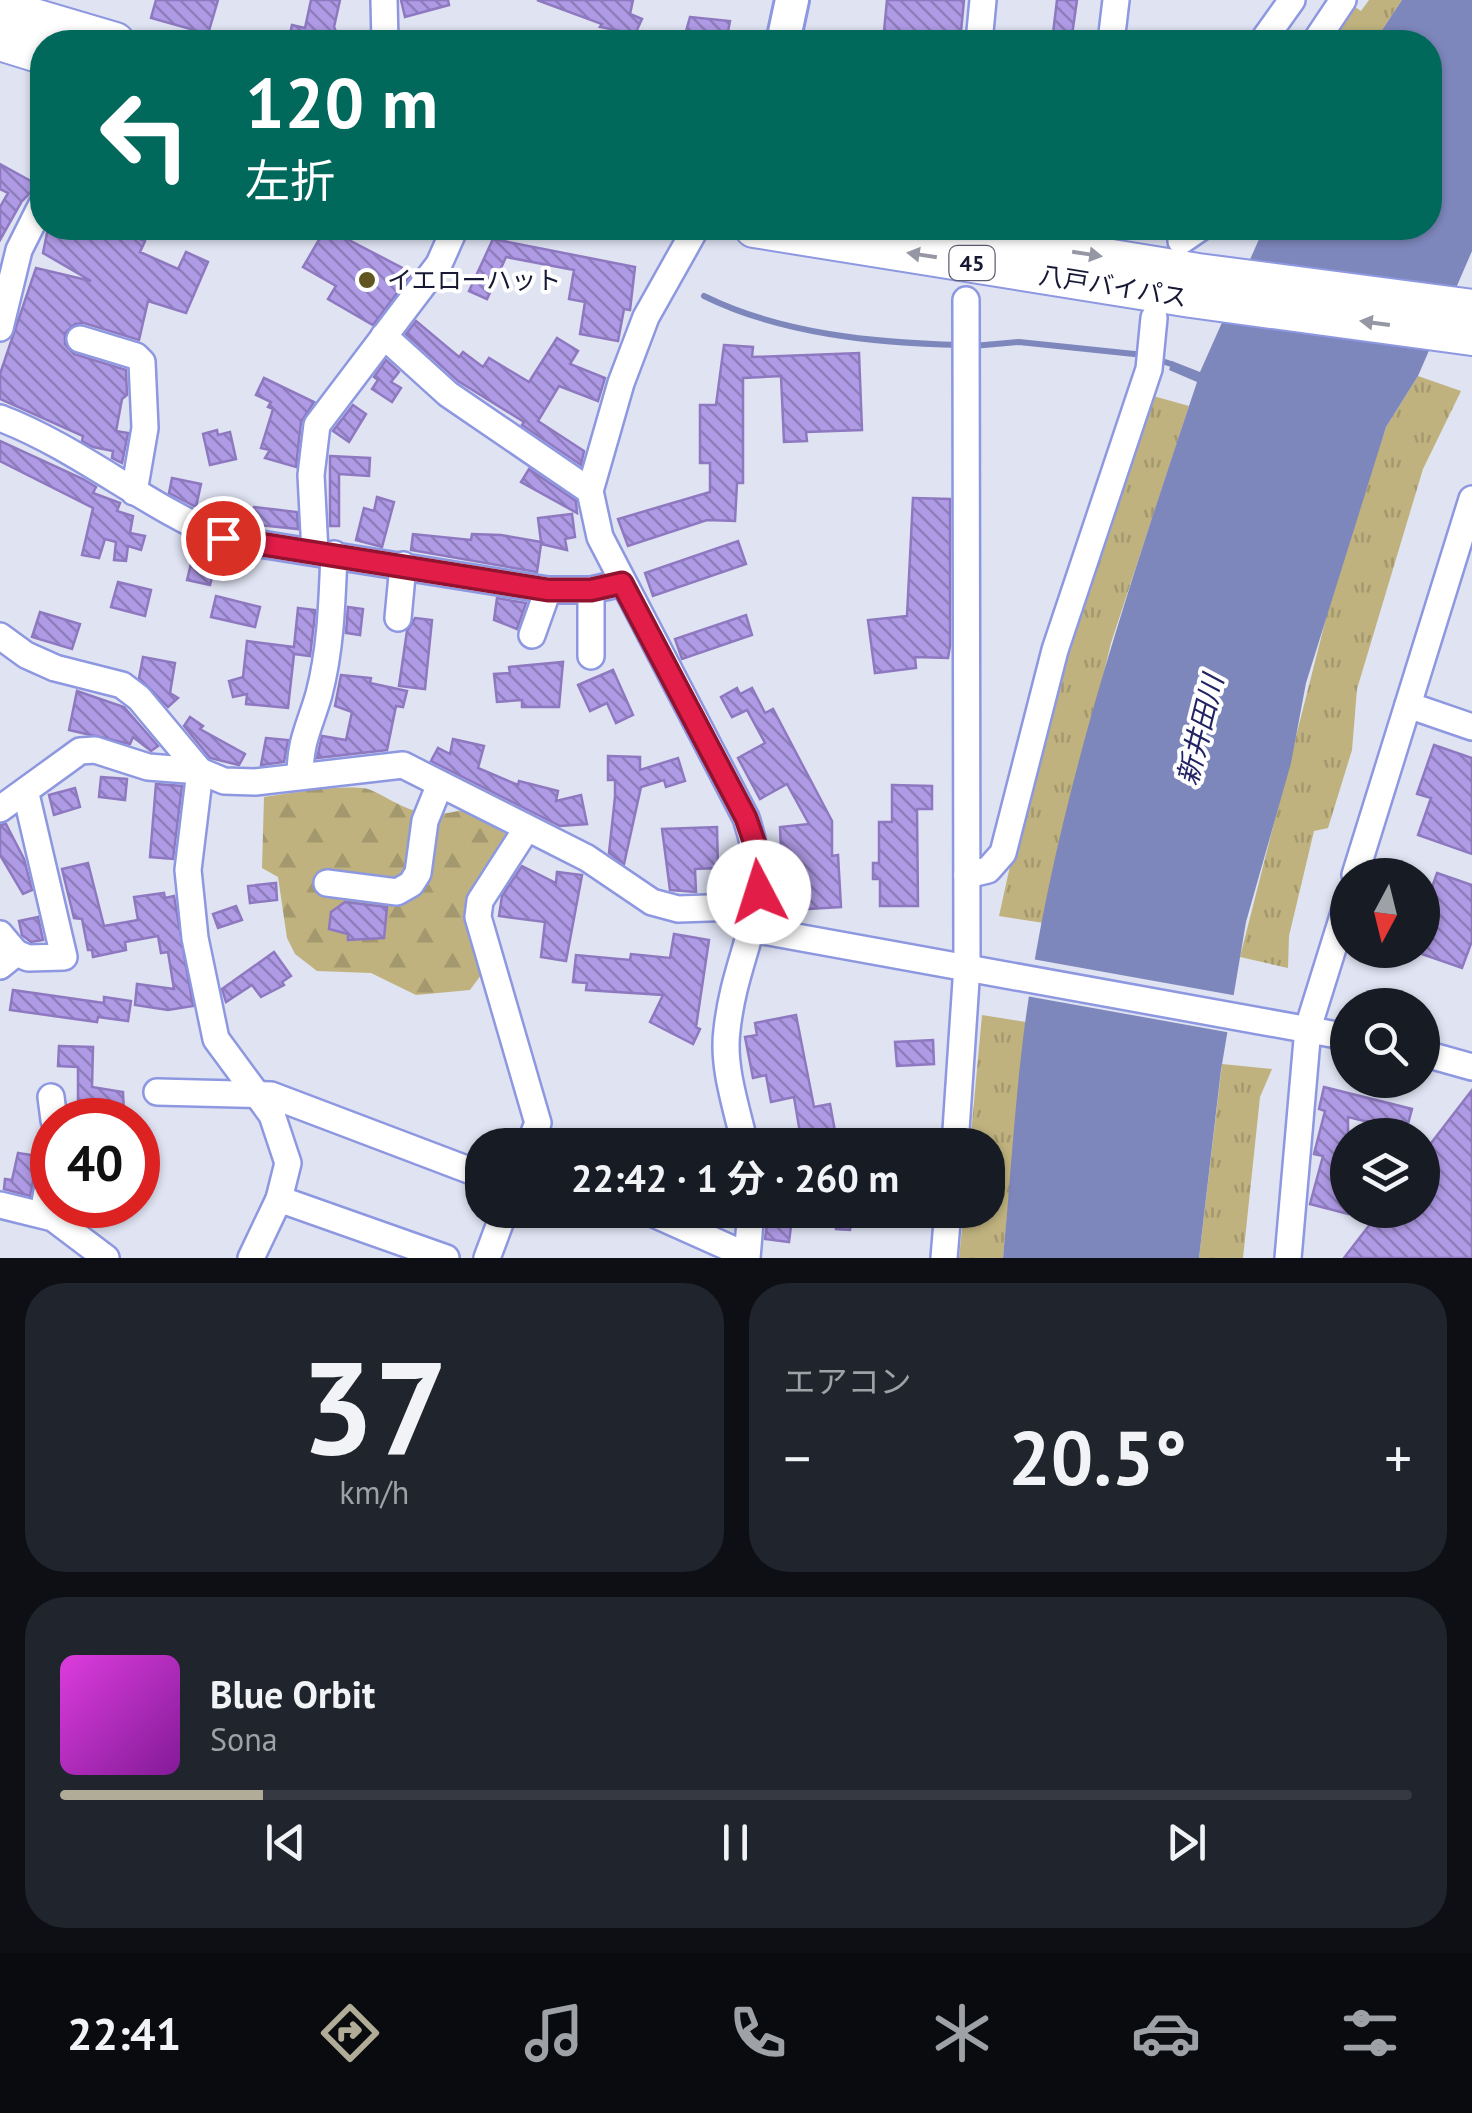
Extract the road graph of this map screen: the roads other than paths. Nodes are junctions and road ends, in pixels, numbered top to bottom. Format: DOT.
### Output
graph roads {
  1 [pos="384,0"];
  2 [pos="792,0"];
  3 [pos="982,0"];
  4 [pos="1116,0"];
  5 [pos="1292,0"];
  6 [pos="1343,0"];
  7 [pos="0,8"];
  8 [pos="74,30"];
  9 [pos="384,30"];
  10 [pos="785,30"];
  11 [pos="979,30"];
  12 [pos="1113,30"];
  13 [pos="1271,30"];
  14 [pos="1322,30"];
  15 [pos="0,41"];
  16 [pos="30,50"];
  17 [pos="30,219"];
  18 [pos="450,240"];
  19 [pos="689,240"];
  20 [pos="963,240"];
  21 [pos="1050,240"];
  22 [pos="10,245"];
  23 [pos="1190,253"];
  24 [pos="966,300"];
  25 [pos="1472,309"];
  26 [pos="1154,318"];
  27 [pos="0,328"];
  28 [pos="384,336"];
  29 [pos="1472,336"];
  30 [pos="80,339"];
  31 [pos="0,418"];
  32 [pos="134,492"];
  33 [pos="590,492"];
  34 [pos="1470,511"];
  35 [pos="325,553"];
  36 [pos="404,565"];
  37 [pos="622,583"];
  38 [pos="548,590"];
  39 [pos="591,590"];
  40 [pos="398,618"];
  41 [pos="532,635"];
  42 [pos="0,636"];
  43 [pos="591,656"];
  44 [pos="1408,705"];
  45 [pos="1472,727"];
  46 [pos="200,771"];
  47 [pos="300,776"];
  48 [pos="440,784"];
  49 [pos="26,794"];
  50 [pos="0,809"];
  51 [pos="527,828"];
  52 [pos="1360,858"];
  53 [pos="967,874"];
  54 [pos="327,883"];
  55 [pos="752,929"];
  56 [pos="5,951"];
  57 [pos="1330,958"];
  58 [pos="979,968"];
  59 [pos="1308,1028"];
  60 [pos="1330,1033"];
  61 [pos="1440,1056"];
  62 [pos="1470,1062"];
  63 [pos="158,1092"];
  64 [pos="256,1094"];
  65 [pos="536,1128"];
  66 [pos="742,1128"];
  67 [pos="956,1128"];
  68 [pos="465,1168"];
  69 [pos="279,1199"];
  70 [pos="0,1205"];
  71 [pos="30,1211"];
  72 [pos="71,1228"];
  73 [pos="498,1228"];
  74 [pos="699,1228"];
  75 [pos="946,1228"];
  76 [pos="741,1242"];
  77 [pos="106,1258"];
  78 [pos="250,1258"];
  79 [pos="446,1258"];
  80 [pos="487,1258"];
  81 [pos="944,1258"];
  82 [pos="1288,1258"];
  1 -- 9 [label="street"];
  2 -- 10 [label="main road"];
  3 -- 11 [label="street"];
  4 -- 12 [label="street"];
  5 -- 13 [label="street"];
  6 -- 14 [label="street"];
  7 -- 8 [label="highway"];
  15 -- 16 [label="highway"];
  17 -- 22 [label="street"];
  18 -- 28 [label="street"];
  19 -- 33 [label="street"];
  23 -- 20 [label="highway, 八戸バイパス / 45, one-way"];
  21 -- 23 [label="highway, 八戸バイパス / 45, one-way"];
  22 -- 27 [label="street"];
  23 -- 25 [label="highway, 八戸バイパス / 45"];
  29 -- 23 [label="highway, 八戸バイパス / 45, one-way"];
  24 -- 53 [label="street"];
  26 -- 53 [label="street"];
  28 -- 33 [label="street"];
  28 -- 35 [label="street"];
  30 -- 32 [label="street"];
  31 -- 32 [label="street"];
  32 -- 35 [label="street"];
  33 -- 37 [label="street"];
  34 -- 44 [label="street"];
  35 -- 36 [label="street"];
  35 -- 47 [label="street"];
  36 -- 38 [label="street"];
  36 -- 40 [label="street"];
  37 -- 39 [label="street"];
  37 -- 55 [label="street"];
  38 -- 39 [label="street"];
  38 -- 41 [label="street"];
  39 -- 43 [label="street"];
  42 -- 46 [label="street"];
  44 -- 45 [label="street"];
  44 -- 52 [label="street"];
  46 -- 47 [label="street"];
  46 -- 49 [label="street"];
  46 -- 64 [label="street"];
  47 -- 48 [label="street"];
  48 -- 51 [label="street"];
  48 -- 54 [label="street"];
  49 -- 50 [label="street"];
  49 -- 56 [label="street"];
  51 -- 55 [label="street"];
  51 -- 65 [label="street"];
  53 -- 58 [label="street"];
  55 -- 58 [label="street"];
  55 -- 66 [label="street"];
  57 -- 59 [label="street"];
  58 -- 59 [label="street"];
  58 -- 67 [label="street"];
  59 -- 60 [label="street"];
  59 -- 82 [label="street"];
  61 -- 62 [label="street"];
  63 -- 64 [label="street"];
  64 -- 68 [label="street"];
  64 -- 69 [label="street"];
  69 -- 78 [label="street"];
  69 -- 79 [label="street"];
  70 -- 71 [label="street"];
  72 -- 77 [label="street"];
  73 -- 80 [label="street"];
  74 -- 76 [label="street"];
  75 -- 81 [label="street"];
}
